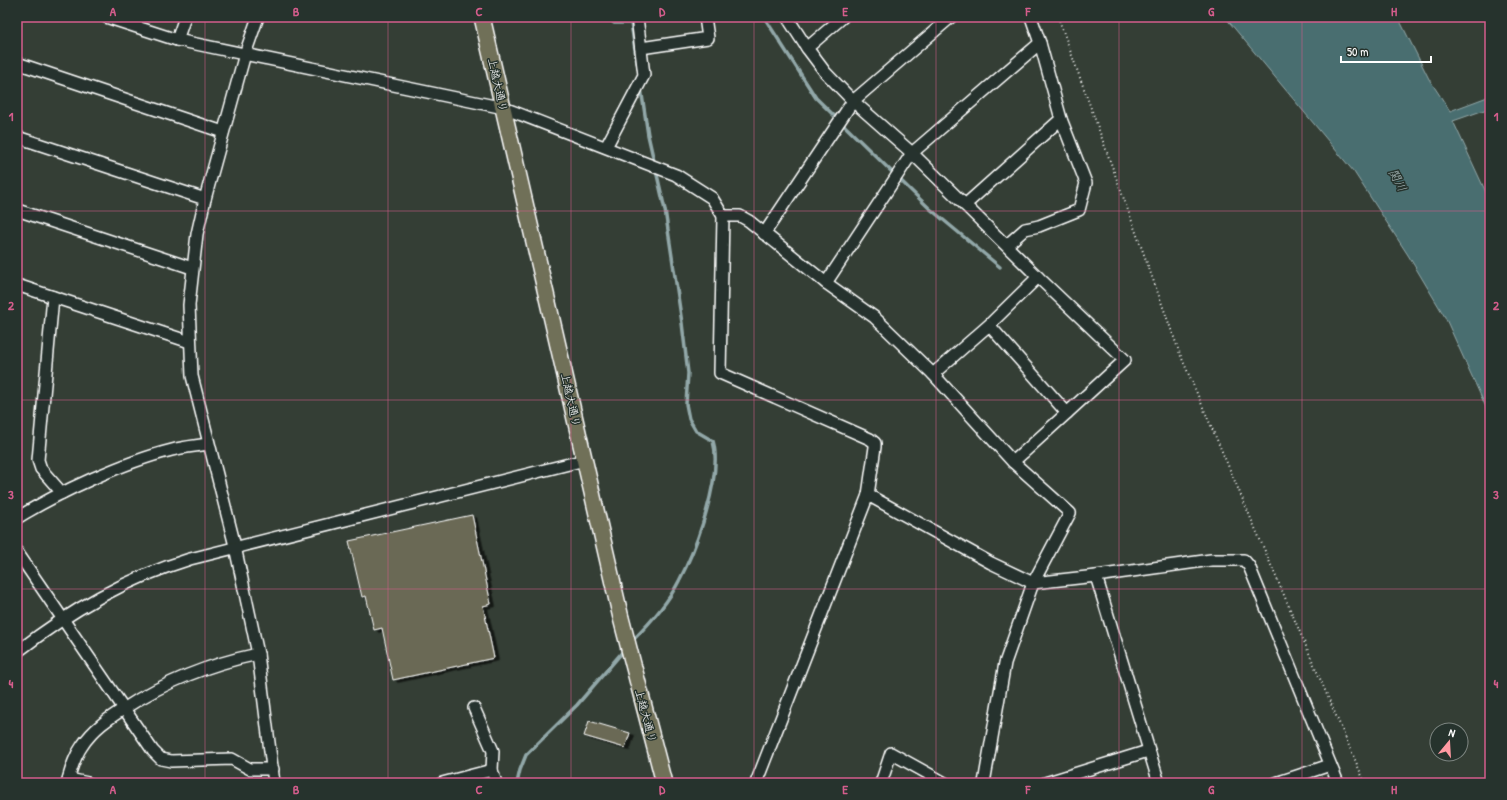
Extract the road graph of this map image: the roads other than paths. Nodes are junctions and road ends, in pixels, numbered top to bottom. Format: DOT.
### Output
graph roads {
  1 [pos="108,17"];
  2 [pos="185,17"];
  3 [pos="258,17"];
  4 [pos="482,17"];
  5 [pos="637,17"];
  6 [pos="705,17"];
  7 [pos="787,17"];
  8 [pos="843,17"];
  9 [pos="951,17"];
  10 [pos="1031,17"];
  11 [pos="177,40"];
  12 [pos="1040,43"];
  13 [pos="641,48"];
  14 [pos="807,48"];
  15 [pos="245,54"];
  16 [pos="17,63"];
  17 [pos="853,101"];
  18 [pos="504,108"];
  19 [pos="1061,119"];
  20 [pos="224,132"];
  21 [pos="17,137"];
  22 [pos="606,147"];
  23 [pos="912,153"];
  24 [pos="205,199"];
  25 [pos="965,205"];
  26 [pos="17,210"];
  27 [pos="723,216"];
  28 [pos="764,234"];
  29 [pos="1007,245"];
  30 [pos="192,268"];
  31 [pos="1038,277"];
  32 [pos="826,283"];
  33 [pos="17,285"];
  34 [pos="53,297"];
  35 [pos="989,325"];
  36 [pos="190,342"];
  37 [pos="934,374"];
  38 [pos="1067,413"];
  39 [pos="208,444"];
  40 [pos="585,460"];
  41 [pos="1013,462"];
  42 [pos="62,493"];
  43 [pos="868,495"];
  44 [pos="17,518"];
  45 [pos="235,549"];
  46 [pos="17,552"];
  47 [pos="1096,576"];
  48 [pos="1032,582"];
  49 [pos="62,619"];
  50 [pos="17,652"];
  51 [pos="258,654"];
  52 [pos="474,708"];
  53 [pos="123,709"];
  54 [pos="1148,751"];
  55 [pos="1330,765"];
  56 [pos="273,769"];
  57 [pos="492,770"];
  58 [pos="68,781"];
  59 [pos="88,783"];
  60 [pos="274,783"];
  61 [pos="442,783"];
  62 [pos="496,783"];
  63 [pos="664,783"];
  64 [pos="756,783"];
  65 [pos="881,783"];
  66 [pos="945,783"];
  67 [pos="984,783"];
  68 [pos="1045,783"];
  69 [pos="1159,783"];
  70 [pos="1276,783"];
  71 [pos="1338,783"];
  1 -- 11 [label="street"];
  2 -- 11 [label="street"];
  3 -- 15 [label="street"];
  4 -- 18 [label="main road, 上越大通り"];
  5 -- 13 [label="street"];
  6 -- 13 [label="street"];
  7 -- 14 [label="street"];
  8 -- 14 [label="street"];
  9 -- 17 [label="street"];
  10 -- 12 [label="street"];
  11 -- 15 [label="street"];
  12 -- 19 [label="street"];
  12 -- 23 [label="street"];
  13 -- 22 [label="street"];
  14 -- 17 [label="street"];
  15 -- 18 [label="street"];
  15 -- 20 [label="street"];
  16 -- 20 [label="street"];
  17 -- 23 [label="street"];
  17 -- 28 [label="street"];
  18 -- 22 [label="street"];
  18 -- 40 [label="main road, 上越大通り"];
  19 -- 25 [label="street"];
  19 -- 29 [label="street"];
  20 -- 24 [label="street"];
  21 -- 24 [label="street"];
  22 -- 27 [label="street"];
  23 -- 25 [label="street"];
  23 -- 32 [label="street"];
  24 -- 30 [label="street"];
  25 -- 29 [label="street"];
  26 -- 30 [label="street"];
  27 -- 28 [label="street"];
  27 -- 43 [label="street"];
  28 -- 32 [label="street"];
  29 -- 31 [label="street"];
  30 -- 36 [label="street"];
  31 -- 35 [label="street"];
  31 -- 38 [label="street"];
  32 -- 37 [label="street"];
  33 -- 34 [label="street"];
  34 -- 36 [label="street"];
  34 -- 42 [label="street"];
  35 -- 37 [label="street"];
  35 -- 38 [label="street"];
  36 -- 39 [label="street"];
  37 -- 41 [label="street"];
  38 -- 41 [label="street"];
  39 -- 42 [label="street"];
  39 -- 45 [label="street"];
  40 -- 45 [label="street"];
  40 -- 63 [label="main road, 上越大通り"];
  41 -- 48 [label="street"];
  42 -- 44 [label="street"];
  43 -- 48 [label="street"];
  43 -- 64 [label="street"];
  45 -- 49 [label="street"];
  45 -- 51 [label="street"];
  46 -- 49 [label="street"];
  47 -- 48 [label="street"];
  47 -- 54 [label="street"];
  47 -- 55 [label="street"];
  48 -- 67 [label="street"];
  49 -- 50 [label="street"];
  49 -- 53 [label="street"];
  51 -- 53 [label="street"];
  51 -- 56 [label="street"];
  52 -- 57 [label="street"];
  53 -- 56 [label="street"];
  53 -- 58 [label="street"];
  54 -- 68 [label="street"];
  54 -- 69 [label="street"];
  55 -- 70 [label="street"];
  55 -- 71 [label="street"];
  56 -- 60 [label="street"];
  57 -- 61 [label="street"];
  57 -- 62 [label="street"];
  58 -- 59 [label="street"];
  65 -- 66 [label="street"];
}
